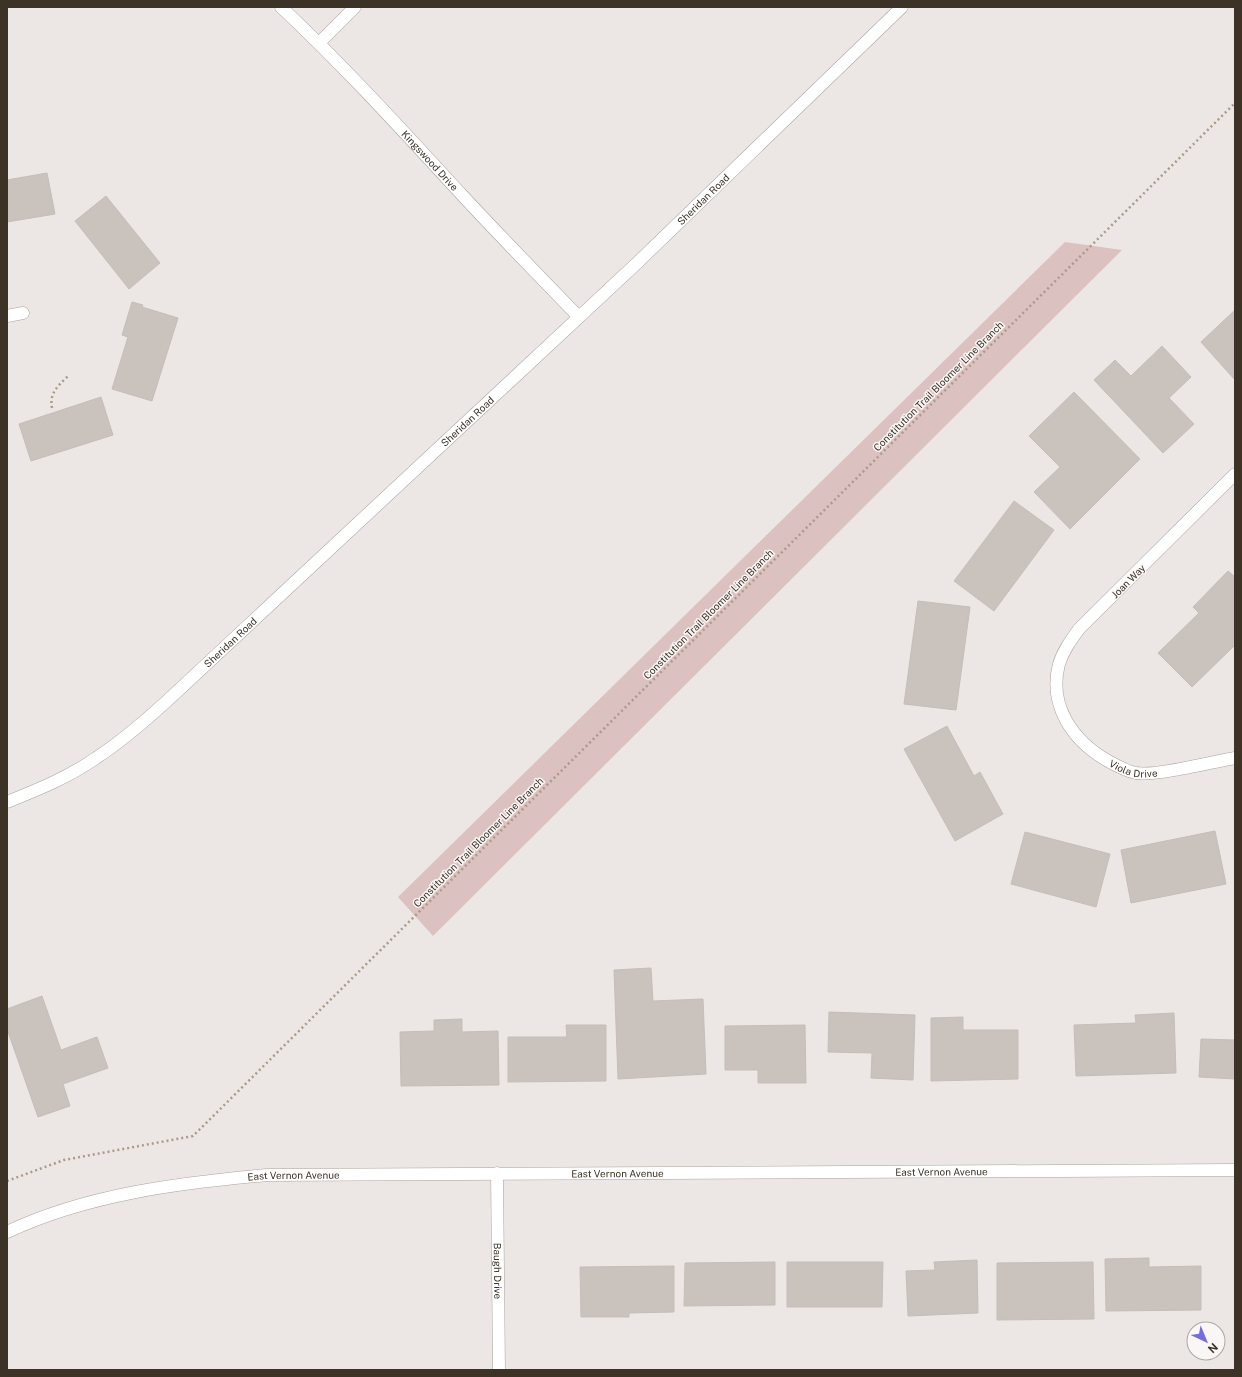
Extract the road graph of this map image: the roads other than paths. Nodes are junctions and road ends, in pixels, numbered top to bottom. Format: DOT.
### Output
graph roads {
  1 [pos="281,7"];
  2 [pos="355,7"];
  3 [pos="902,7"];
  4 [pos="319,43"];
  5 [pos="23,313"];
  6 [pos="7,316"];
  7 [pos="578,316"];
  8 [pos="1235,474"];
  9 [pos="1060,706"];
  10 [pos="1235,758"];
  11 [pos="7,802"];
  12 [pos="1235,1170"];
  13 [pos="497,1173"];
  14 [pos="8,1229"];
  15 [pos="499,1370"];
  1 -- 4 [label="street, Kingswood Drive"];
  2 -- 4 [label="street"];
  3 -- 7 [label="street, Sheridan Road"];
  4 -- 7 [label="street, Kingswood Drive"];
  5 -- 6 [label="street"];
  7 -- 11 [label="street, Sheridan Road"];
  8 -- 9 [label="street, Joan Way"];
  9 -- 10 [label="street, Viola Drive"];
  12 -- 13 [label="street, East Vernon Avenue"];
  13 -- 14 [label="street, East Vernon Avenue"];
  13 -- 15 [label="street, Baugh Drive"];
}
